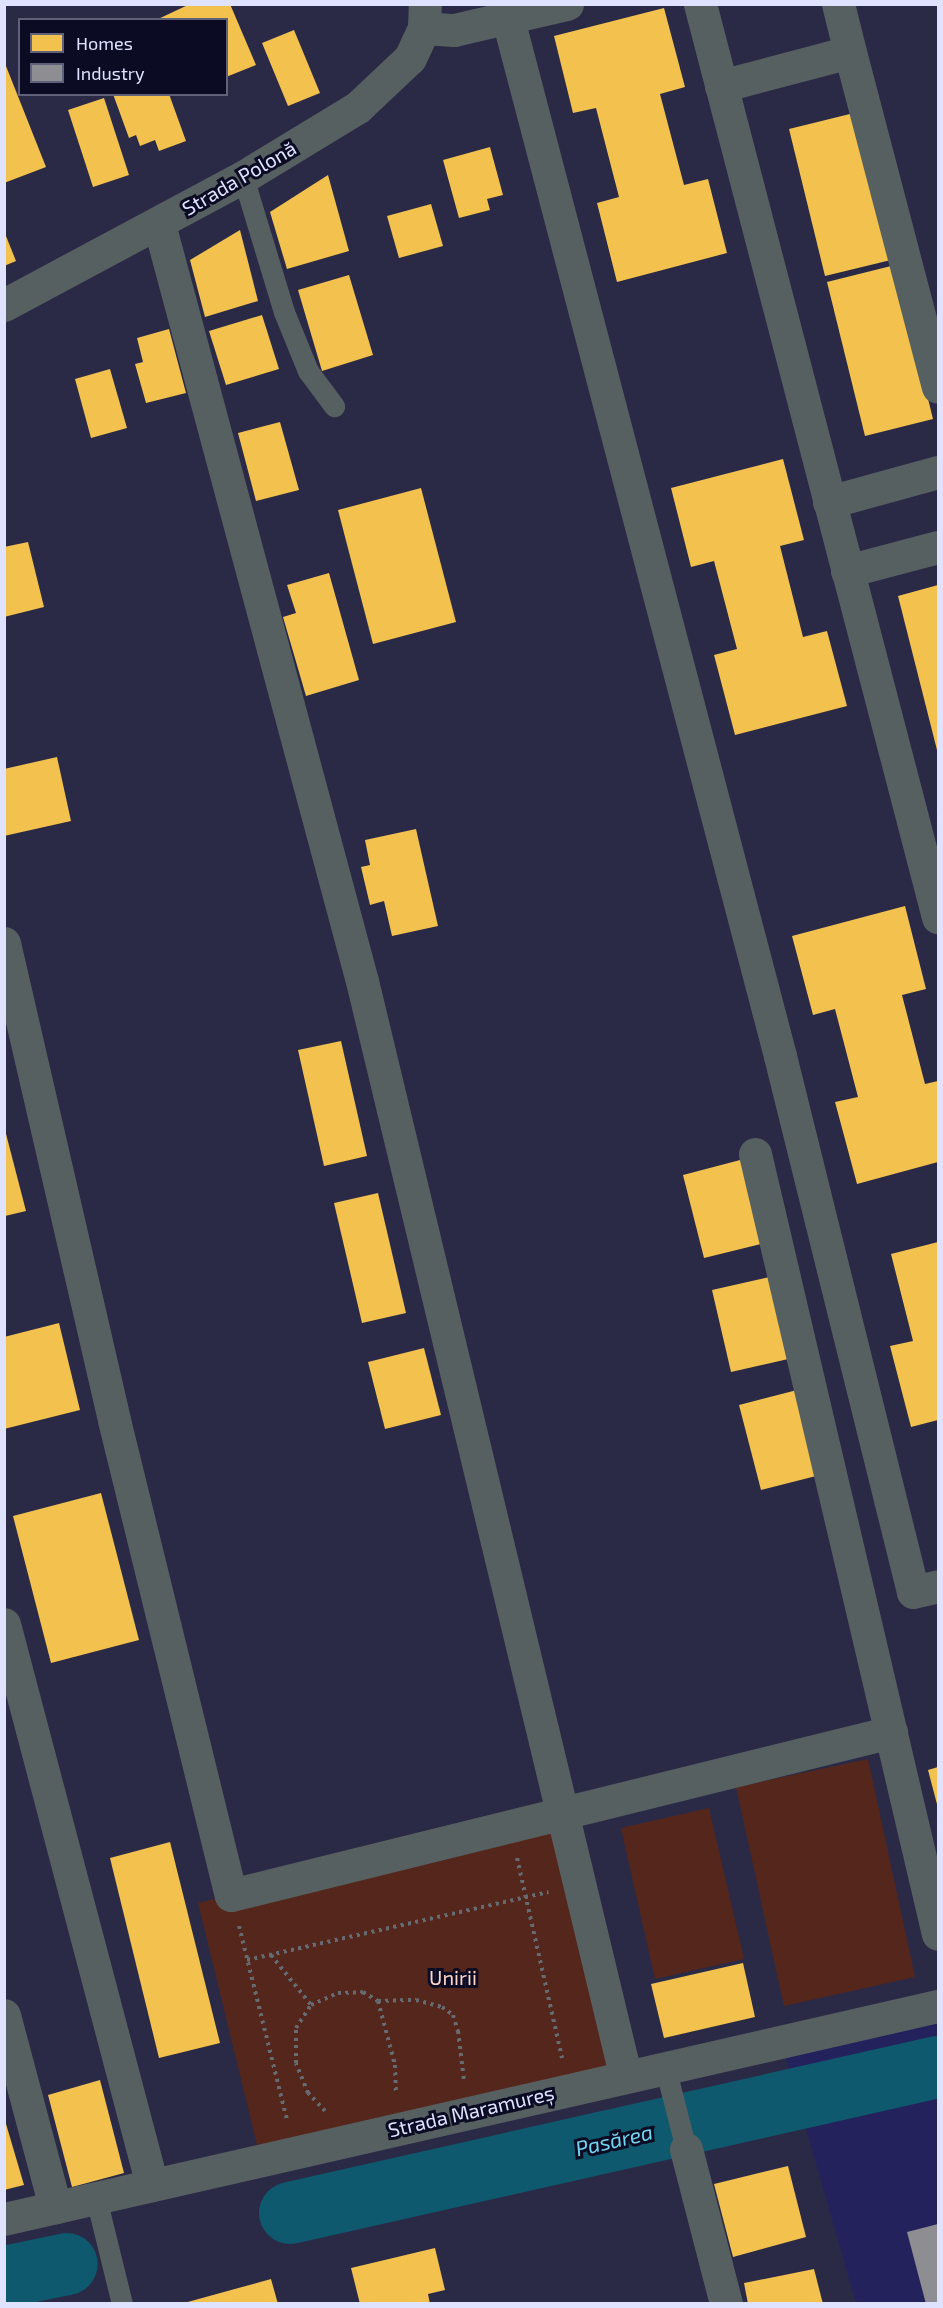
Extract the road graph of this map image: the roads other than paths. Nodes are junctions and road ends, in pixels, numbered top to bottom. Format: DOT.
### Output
graph roads {
  1 [pos="567,4"];
  2 [pos="700,4"];
  3 [pos="838,4"];
  4 [pos="425,16"];
  5 [pos="508,19"];
  6 [pos="850,52"];
  7 [pos="721,86"];
  8 [pos="243,177"];
  9 [pos="159,224"];
  10 [pos="4,305"];
  11 [pos="939,387"];
  12 [pos="334,406"];
  13 [pos="939,472"];
  14 [pos="829,502"];
  15 [pos="939,547"];
  16 [pos="848,571"];
  17 [pos="939,917"];
  18 [pos="4,943"];
  19 [pos="755,1154"];
  20 [pos="939,1586"];
  21 [pos="4,1624"];
  22 [pos="891,1731"];
  23 [pos="564,1811"];
  24 [pos="939,1934"];
  25 [pos="939,2006"];
  26 [pos="4,2015"];
  27 [pos="665,2068"];
  28 [pos="625,2074"];
  29 [pos="686,2149"];
  30 [pos="152,2185"];
  31 [pos="96,2198"];
  32 [pos="55,2207"];
  33 [pos="4,2219"];
  34 [pos="122,2304"];
  35 [pos="726,2304"];
  1 -- 5 [label="street"];
  2 -- 7 [label="street"];
  3 -- 6 [label="street"];
  4 -- 5 [label="street"];
  4 -- 8 [label="street, Strada Polonă"];
  5 -- 20 [label="street"];
  6 -- 7 [label="street"];
  6 -- 11 [label="street"];
  7 -- 14 [label="street"];
  8 -- 9 [label="street, Strada Polonă"];
  8 -- 12 [label="lane"];
  9 -- 10 [label="street, Strada Polonă"];
  9 -- 23 [label="street"];
  13 -- 14 [label="street"];
  14 -- 16 [label="street"];
  15 -- 16 [label="street"];
  16 -- 17 [label="street"];
  18 -- 23 [label="street"];
  19 -- 22 [label="street"];
  21 -- 30 [label="street"];
  22 -- 23 [label="street"];
  22 -- 24 [label="street"];
  23 -- 28 [label="street"];
  25 -- 27 [label="street, Strada Maramureș"];
  26 -- 32 [label="street"];
  27 -- 28 [label="street, Strada Maramureș"];
  27 -- 29 [label="lane"];
  28 -- 30 [label="street, Strada Maramureș"];
  29 -- 35 [label="street"];
  30 -- 31 [label="street, Strada Maramureș"];
  31 -- 32 [label="street, Strada Maramureș"];
  31 -- 34 [label="lane"];
  32 -- 33 [label="street, Strada Maramureș"];
}
